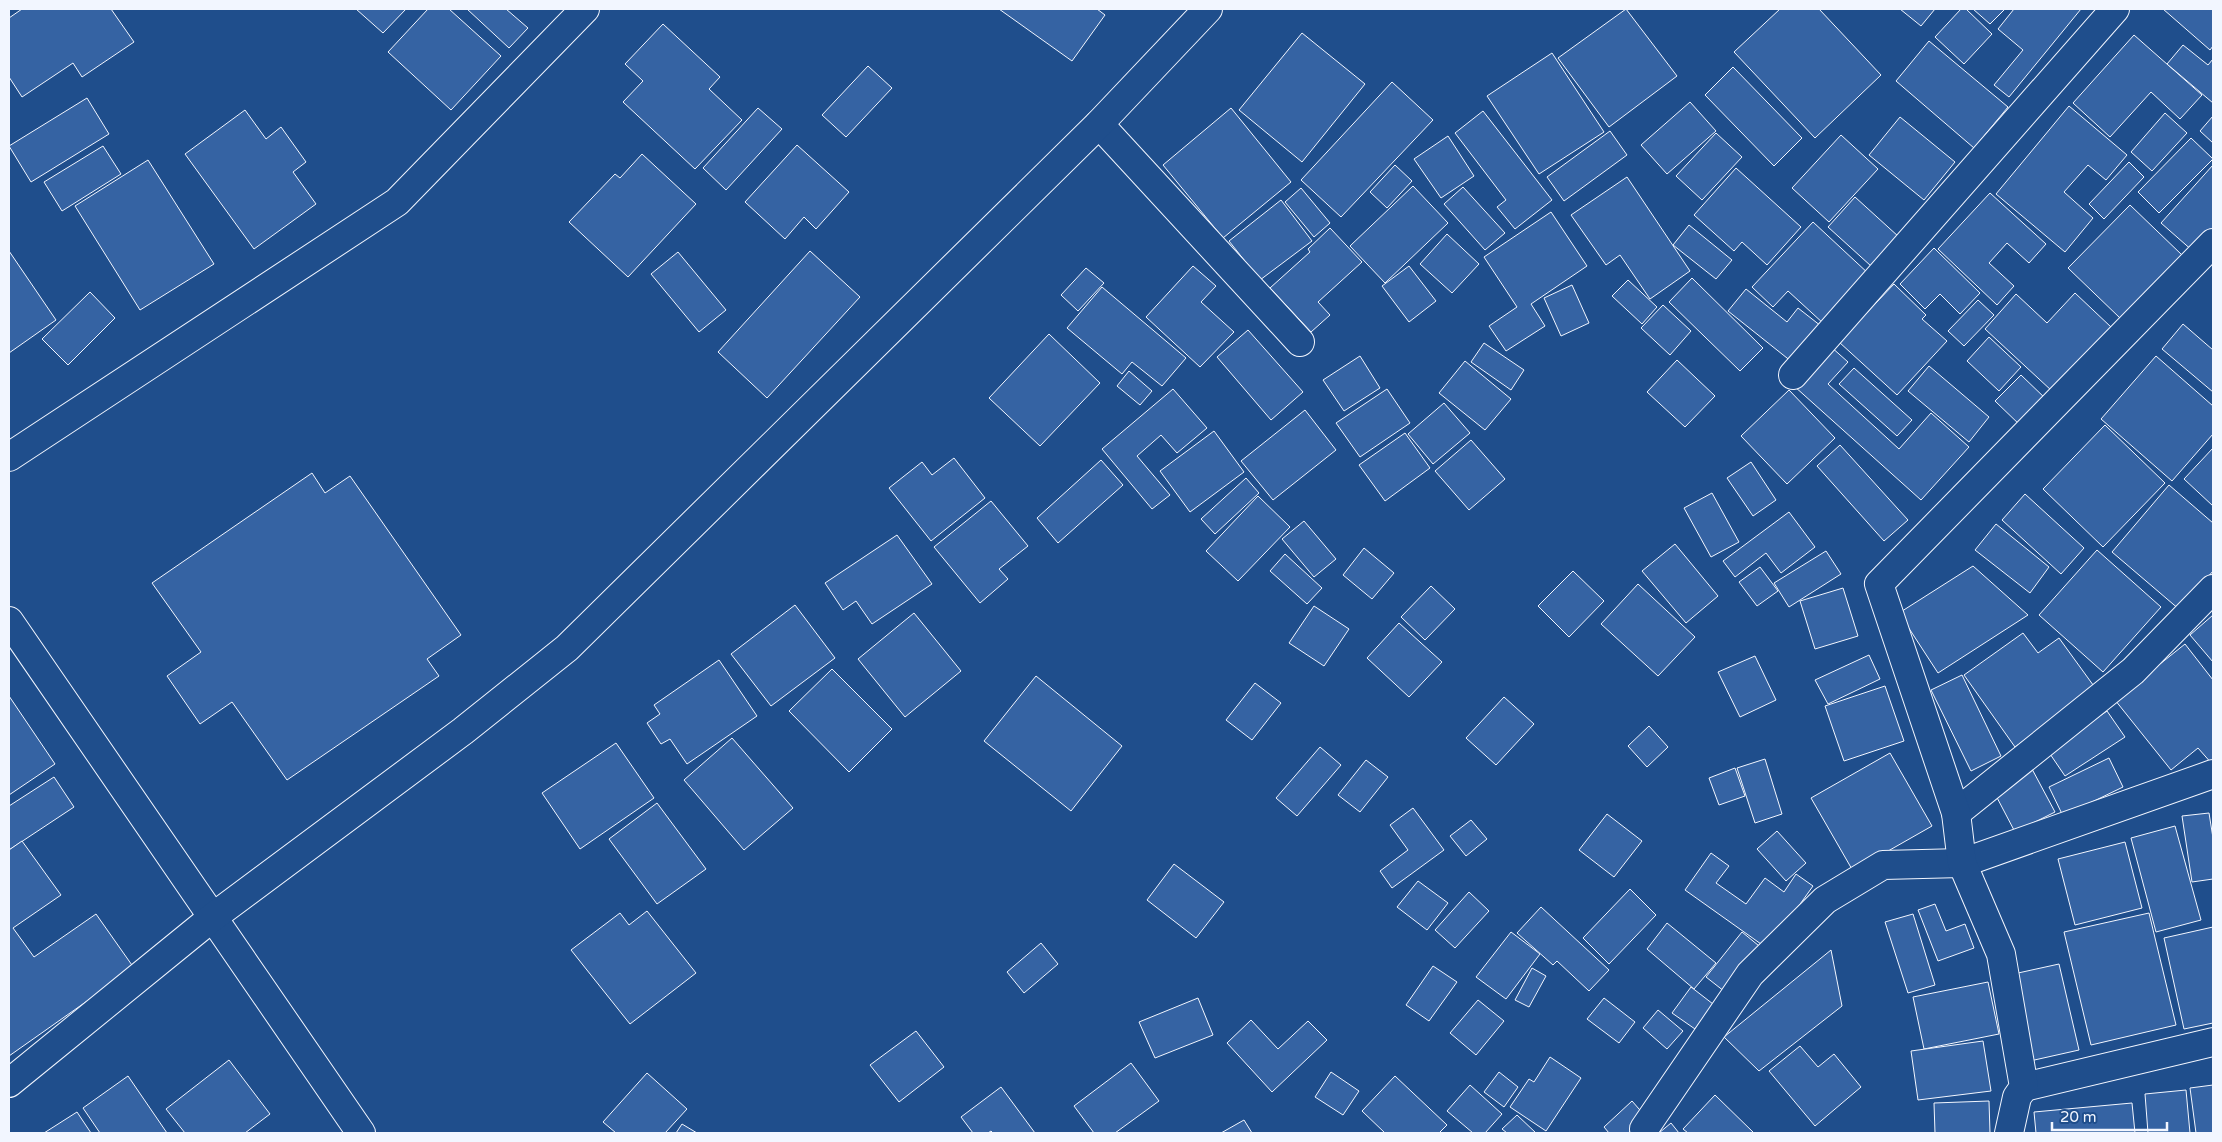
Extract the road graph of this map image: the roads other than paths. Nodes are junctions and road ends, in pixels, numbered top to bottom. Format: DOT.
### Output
graph roads {
  1 [pos="585,9"];
  2 [pos="1208,9"];
  3 [pos="2115,9"];
  4 [pos="1099,124"];
  5 [pos="2213,243"];
  6 [pos="1300,342"];
  7 [pos="1793,375"];
  8 [pos="9,457"];
  9 [pos="2213,588"];
  10 [pos="9,620"];
  11 [pos="2213,774"];
  12 [pos="1956,813"];
  13 [pos="1962,863"];
  14 [pos="212,917"];
  15 [pos="2213,1042"];
  16 [pos="9,1083"];
  17 [pos="2024,1087"];
  18 [pos="1644,1128"];
  19 [pos="362,1133"];
  20 [pos="2009,1133"];
  1 -- 8 [label="street"];
  2 -- 4 [label="street"];
  3 -- 7 [label="street"];
  4 -- 6 [label="street"];
  4 -- 14 [label="street"];
  5 -- 12 [label="street"];
  9 -- 12 [label="street"];
  10 -- 14 [label="street"];
  11 -- 13 [label="street"];
  12 -- 13 [label="street"];
  13 -- 17 [label="street"];
  13 -- 18 [label="street"];
  14 -- 16 [label="street"];
  14 -- 19 [label="street"];
  15 -- 17 [label="street"];
  17 -- 20 [label="street"];
}
